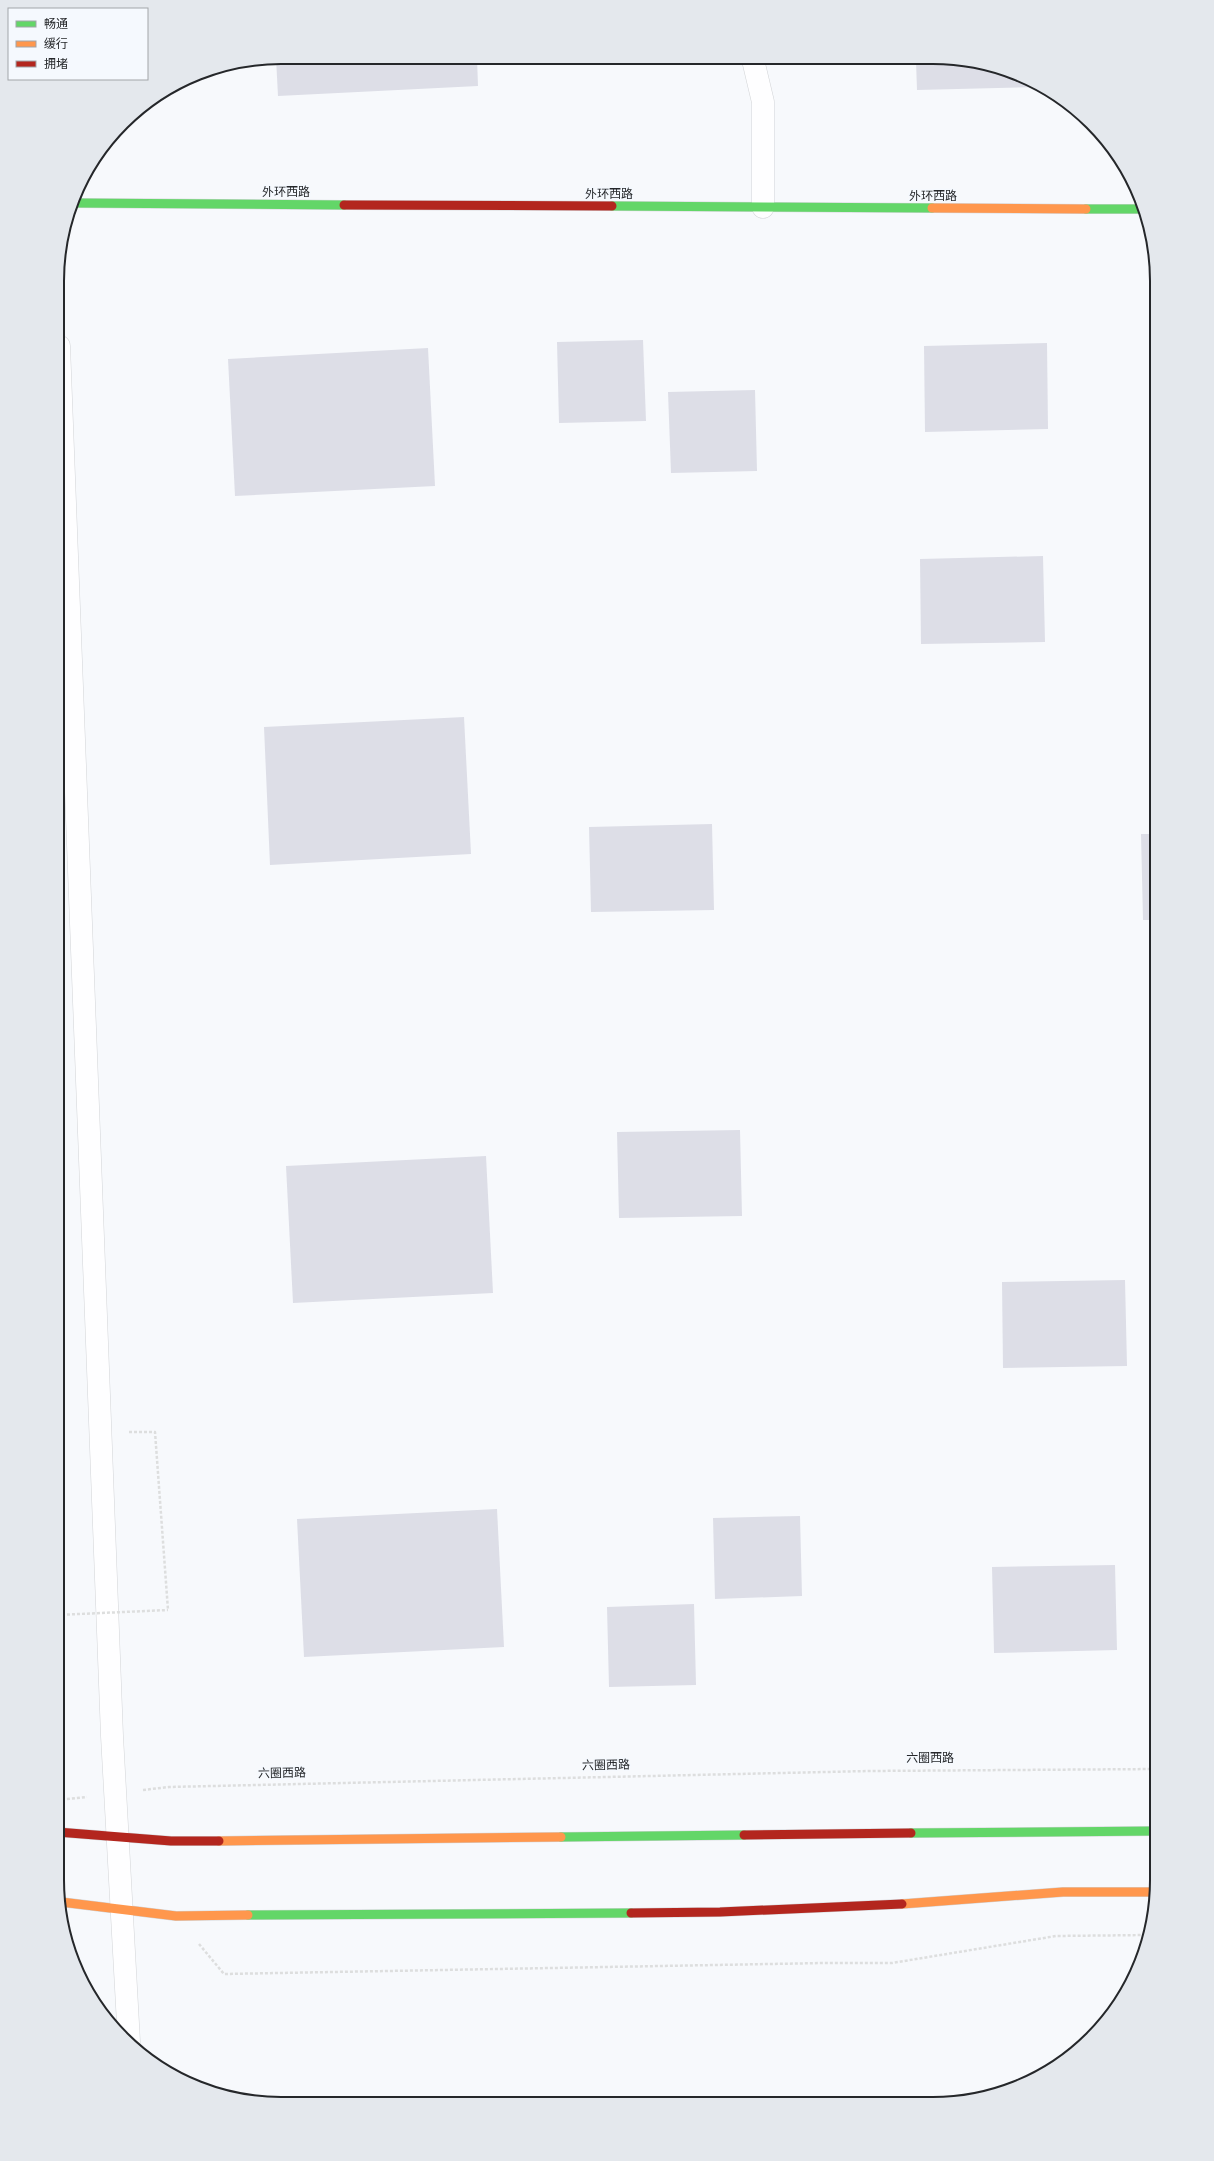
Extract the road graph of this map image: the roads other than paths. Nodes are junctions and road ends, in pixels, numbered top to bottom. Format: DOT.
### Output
graph roads {
  1 [pos="754,64"];
  2 [pos="79,203"];
  3 [pos="763,207"];
  4 [pos="1137,209"];
  5 [pos="64,475"];
  6 [pos="1150,1831"];
  7 [pos="64,1833"];
  8 [pos="118,1837"];
  9 [pos="1150,1892"];
  10 [pos="65,1902"];
  11 [pos="122,1909"];
  12 [pos="129,2034"];
  1 -- 3 [label="street"];
  2 -- 3 [label="main road, 外环西路"];
  3 -- 4 [label="main road, 外环西路"];
  5 -- 8 [label="street"];
  6 -- 8 [label="main road"];
  7 -- 8 [label="main road"];
  8 -- 11 [label="street"];
  9 -- 11 [label="main road"];
  10 -- 11 [label="main road"];
  11 -- 12 [label="street"];
}
